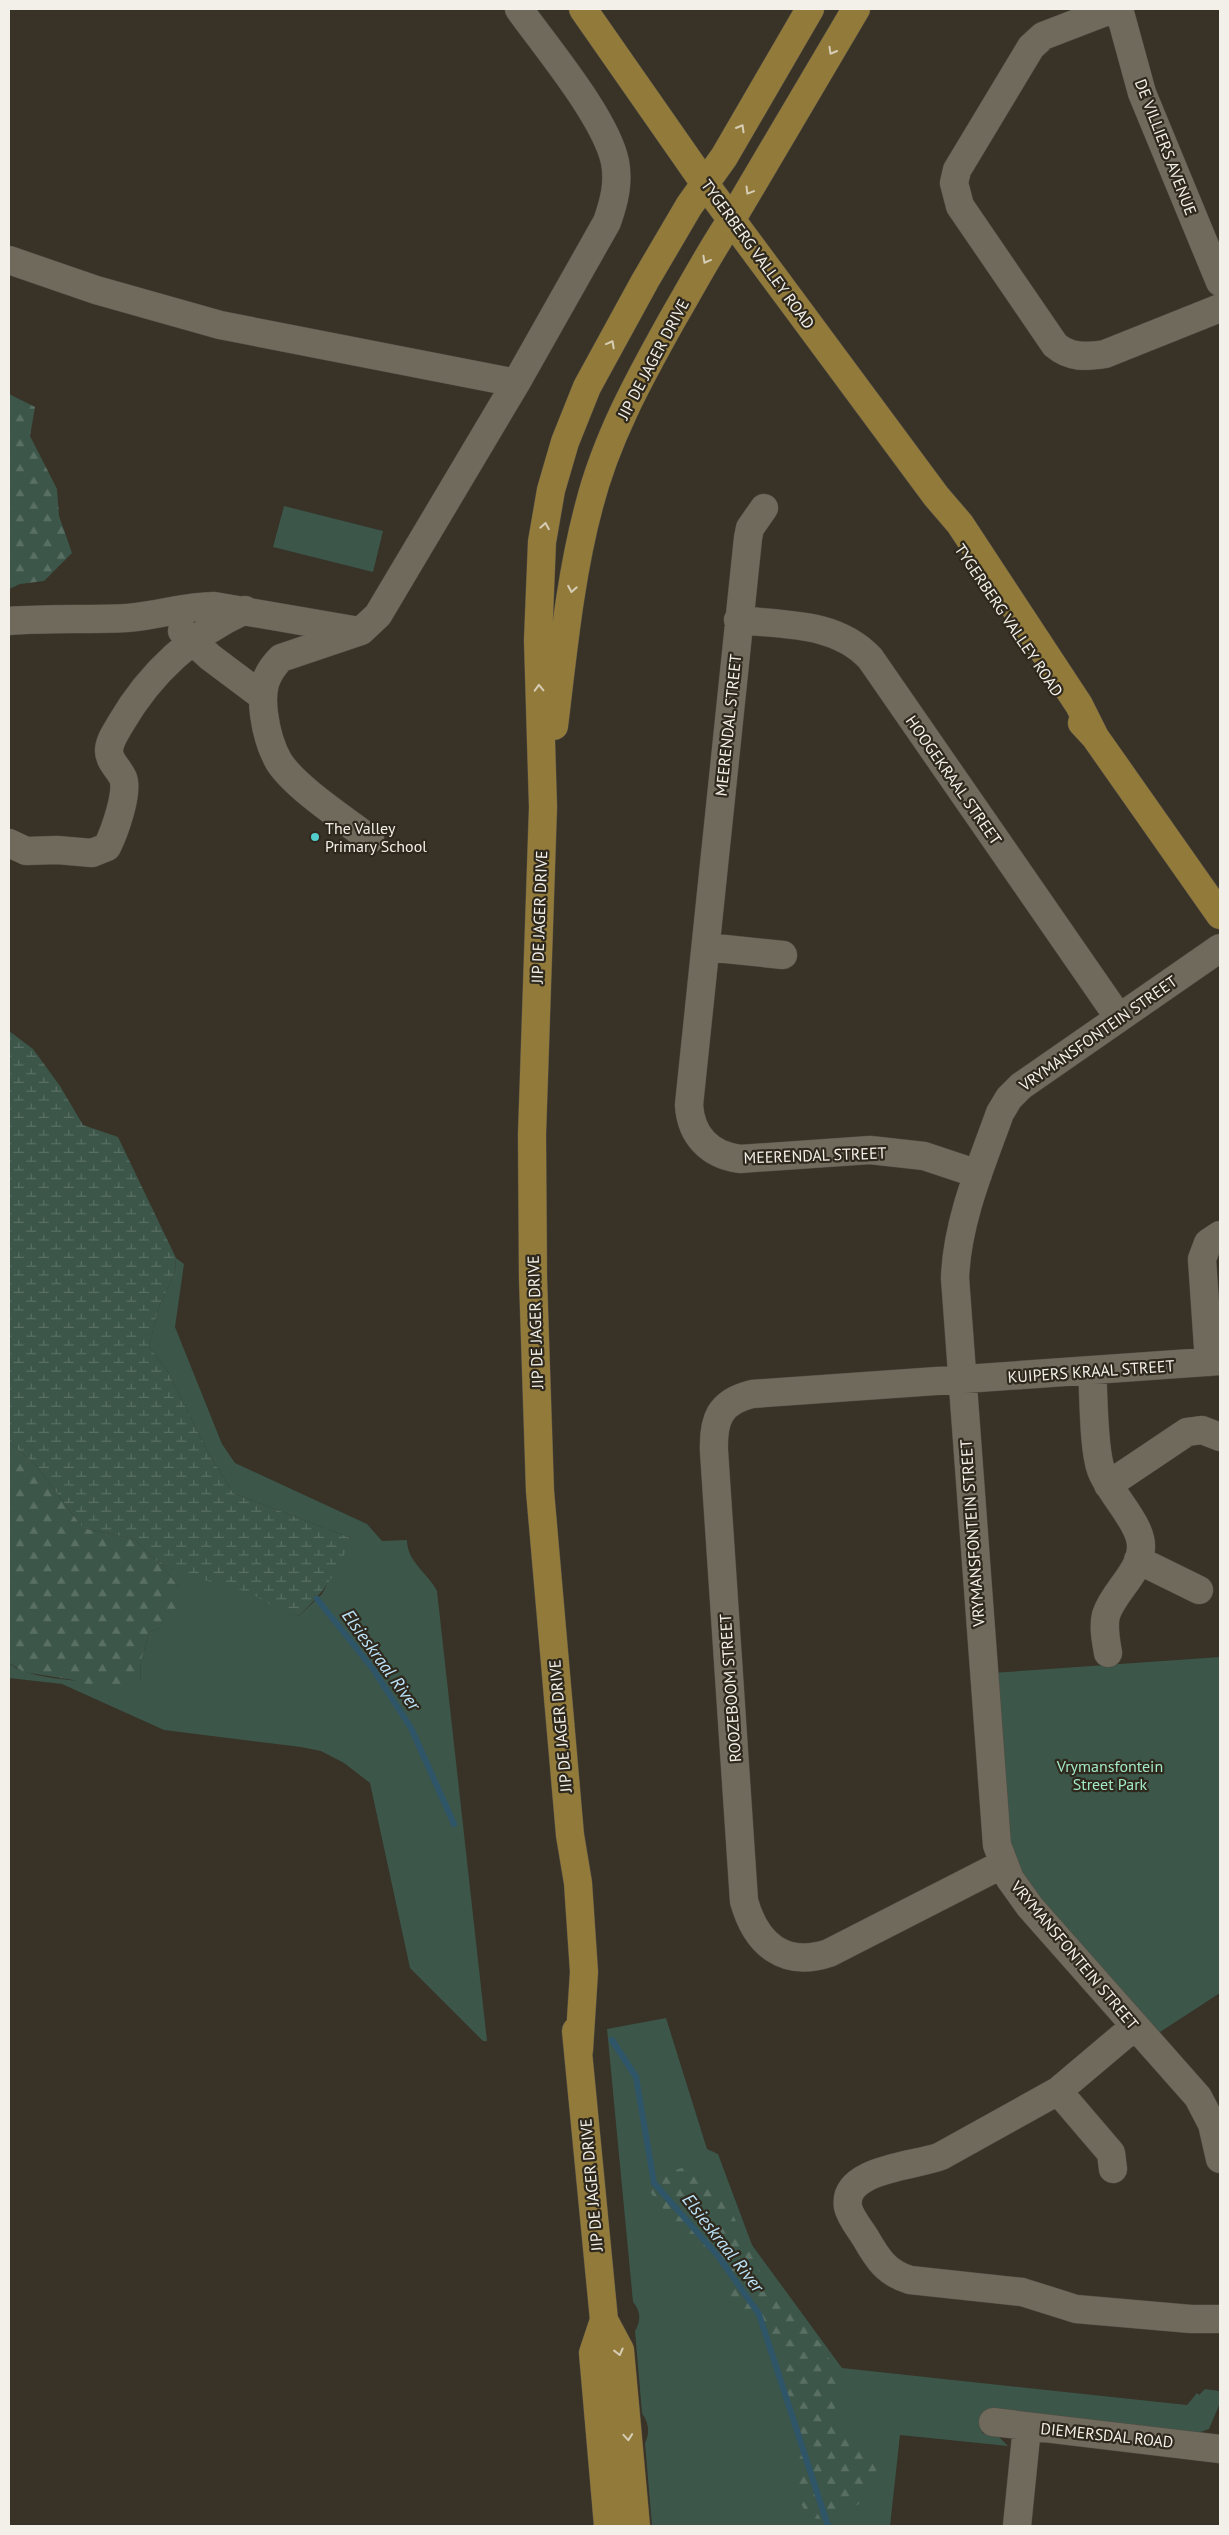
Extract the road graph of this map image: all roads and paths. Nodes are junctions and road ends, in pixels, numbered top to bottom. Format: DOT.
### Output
graph roads {
  1 [pos="519,9"];
  2 [pos="583,9"];
  3 [pos="810,9"];
  4 [pos="856,9"];
  5 [pos="1113,9"];
  6 [pos="1119,9"];
  7 [pos="705,184"];
  8 [pos="732,219"];
  9 [pos="9,260"];
  10 [pos="1220,282"];
  11 [pos="1220,308"];
  12 [pos="516,383"];
  13 [pos="764,508"];
  14 [pos="245,610"];
  15 [pos="164,613"];
  16 [pos="738,620"];
  17 [pos="9,621"];
  18 [pos="361,631"];
  19 [pos="194,643"];
  20 [pos="262,696"];
  21 [pos="544,807"];
  22 [pos="370,839"];
  23 [pos="9,843"];
  24 [pos="1220,915"];
  25 [pos="706,947"];
  26 [pos="1220,948"];
  27 [pos="782,955"];
  28 [pos="1119,1018"];
  29 [pos="978,1174"];
  30 [pos="1220,1235"];
  31 [pos="1215,1362"];
  32 [pos="1092,1370"];
  33 [pos="961,1380"];
  34 [pos="1220,1437"];
  35 [pos="1108,1485"];
  36 [pos="1138,1560"];
  37 [pos="1199,1590"];
  38 [pos="1108,1653"];
  39 [pos="1003,1864"];
  40 [pos="1135,2026"];
  41 [pos="1058,2091"];
  42 [pos="1216,2122"];
  43 [pos="1220,2159"];
  44 [pos="1114,2169"];
  45 [pos="1220,2319"];
  46 [pos="604,2320"];
  47 [pos="993,2422"];
  48 [pos="1027,2427"];
  49 [pos="1220,2449"];
  50 [pos="608,2526"];
  51 [pos="636,2526"];
  52 [pos="1017,2526"];
  1 -- 12 [label="street"];
  2 -- 7 [label="main road, TYGERBERG VALLEY ROAD"];
  7 -- 3 [label="main road, JIP DE JAGER DRIVE, one-way"];
  4 -- 8 [label="main road, JIP DE JAGER DRIVE, one-way"];
  5 -- 11 [label="street"];
  6 -- 10 [label="street, DE VILLIERS AVENUE"];
  7 -- 8 [label="main road, TYGERBERG VALLEY ROAD"];
  21 -- 7 [label="main road, JIP DE JAGER DRIVE, one-way"];
  8 -- 21 [label="main road, JIP DE JAGER DRIVE, one-way"];
  8 -- 24 [label="main road, TYGERBERG VALLEY ROAD"];
  9 -- 12 [label="street"];
  12 -- 18 [label="street"];
  13 -- 16 [label="street, MEERENDAL STREET"];
  14 -- 15 [label="street"];
  14 -- 18 [label="street"];
  14 -- 19 [label="street"];
  15 -- 17 [label="street"];
  15 -- 19 [label="street"];
  16 -- 25 [label="street, MEERENDAL STREET"];
  16 -- 28 [label="street, HOOGEKRAAL STREET"];
  18 -- 20 [label="street"];
  19 -- 20 [label="street"];
  19 -- 23 [label="street"];
  20 -- 22 [label="street"];
  21 -- 46 [label="main road, JIP DE JAGER DRIVE"];
  25 -- 27 [label="street"];
  25 -- 29 [label="street, MEERENDAL STREET"];
  26 -- 28 [label="street, VRYMANSFONTEIN STREET"];
  28 -- 29 [label="street, VRYMANSFONTEIN STREET"];
  29 -- 33 [label="street, VRYMANSFONTEIN STREET"];
  30 -- 31 [label="street"];
  31 -- 32 [label="street, KUIPERS KRAAL STREET"];
  32 -- 33 [label="street, KUIPERS KRAAL STREET"];
  32 -- 35 [label="street"];
  33 -- 39 [label="street, VRYMANSFONTEIN STREET"];
  33 -- 39 [label="street, ROOZEBOOM STREET"];
  34 -- 35 [label="street"];
  35 -- 36 [label="street"];
  36 -- 37 [label="street"];
  36 -- 38 [label="street"];
  39 -- 40 [label="street, VRYMANSFONTEIN STREET"];
  40 -- 41 [label="street"];
  40 -- 42 [label="street, VRYMANSFONTEIN STREET"];
  41 -- 44 [label="street"];
  41 -- 45 [label="street"];
  42 -- 43 [label="street, VRYMANSFONTEIN STREET"];
  46 -- 50 [label="main road, JIP DE JAGER DRIVE"];
  46 -- 51 [label="main road, JIP DE JAGER DRIVE, one-way"];
  47 -- 48 [label="street, DIEMERSDAL ROAD"];
  48 -- 49 [label="street, DIEMERSDAL ROAD"];
  48 -- 52 [label="street"];
}
